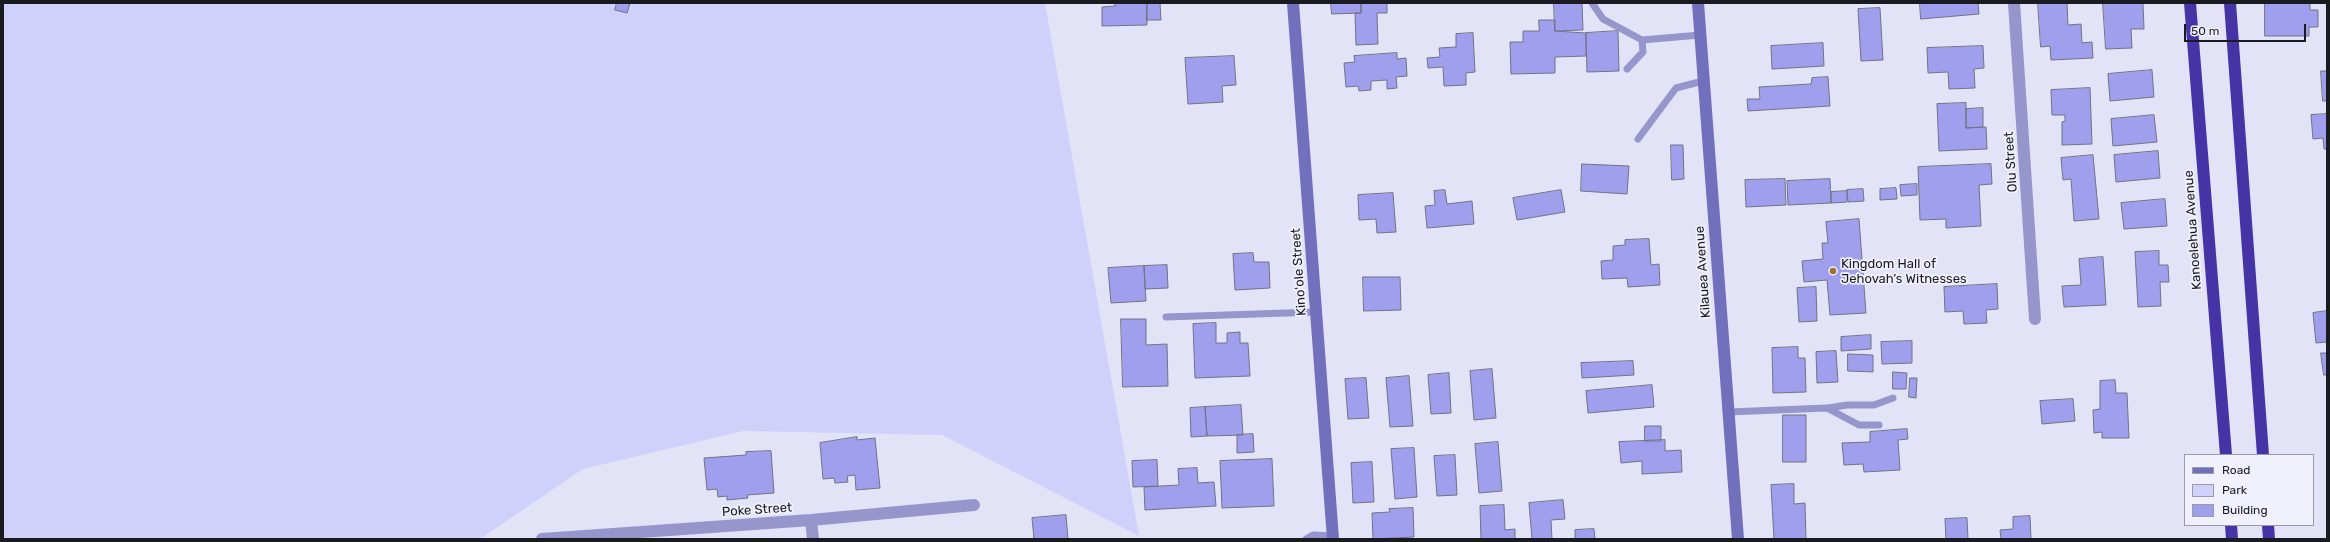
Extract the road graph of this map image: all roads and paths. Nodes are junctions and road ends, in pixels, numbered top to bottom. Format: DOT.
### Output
graph roads {
  1 [pos="1293,3"];
  2 [pos="1592,3"];
  3 [pos="1698,3"];
  4 [pos="2014,3"];
  5 [pos="2190,3"];
  6 [pos="2230,3"];
  7 [pos="1700,35"];
  8 [pos="1642,40"];
  9 [pos="1626,69"];
  10 [pos="1703,81"];
  11 [pos="1638,139"];
  12 [pos="1316,312"];
  13 [pos="1166,317"];
  14 [pos="2035,319"];
  15 [pos="1893,398"];
  16 [pos="1828,408"];
  17 [pos="1728,412"];
  18 [pos="1879,425"];
  19 [pos="2226,454"];
  20 [pos="2263,454"];
  21 [pos="974,505"];
  22 [pos="811,520"];
  23 [pos="2231,526"];
  24 [pos="2268,526"];
  25 [pos="1333,537"];
  26 [pos="542,539"];
  27 [pos="812,539"];
  28 [pos="1306,539"];
  29 [pos="1738,539"];
  30 [pos="2232,539"];
  31 [pos="2269,539"];
  1 -- 12 [label="street, Kinoʻole Street"];
  2 -- 8 [label="lane"];
  3 -- 7 [label="street, Kilauea Avenue"];
  4 -- 14 [label="street, Olu Street"];
  5 -- 19 [label="highway, Kanoelehua Avenue"];
  6 -- 20 [label="highway"];
  7 -- 8 [label="lane"];
  7 -- 10 [label="street, Kilauea Avenue"];
  8 -- 9 [label="lane"];
  10 -- 11 [label="lane"];
  10 -- 17 [label="street, Kilauea Avenue"];
  12 -- 13 [label="lane"];
  12 -- 25 [label="street, Kinoʻole Street"];
  15 -- 16 [label="lane"];
  16 -- 17 [label="lane"];
  16 -- 18 [label="lane"];
  17 -- 29 [label="street, Kilauea Avenue"];
  21 -- 22 [label="street, Poke Street"];
  22 -- 26 [label="street, Poke Street"];
  22 -- 27 [label="street"];
  23 -- 30 [label="highway"];
  24 -- 31 [label="highway"];
  25 -- 28 [label="lane"];
}
